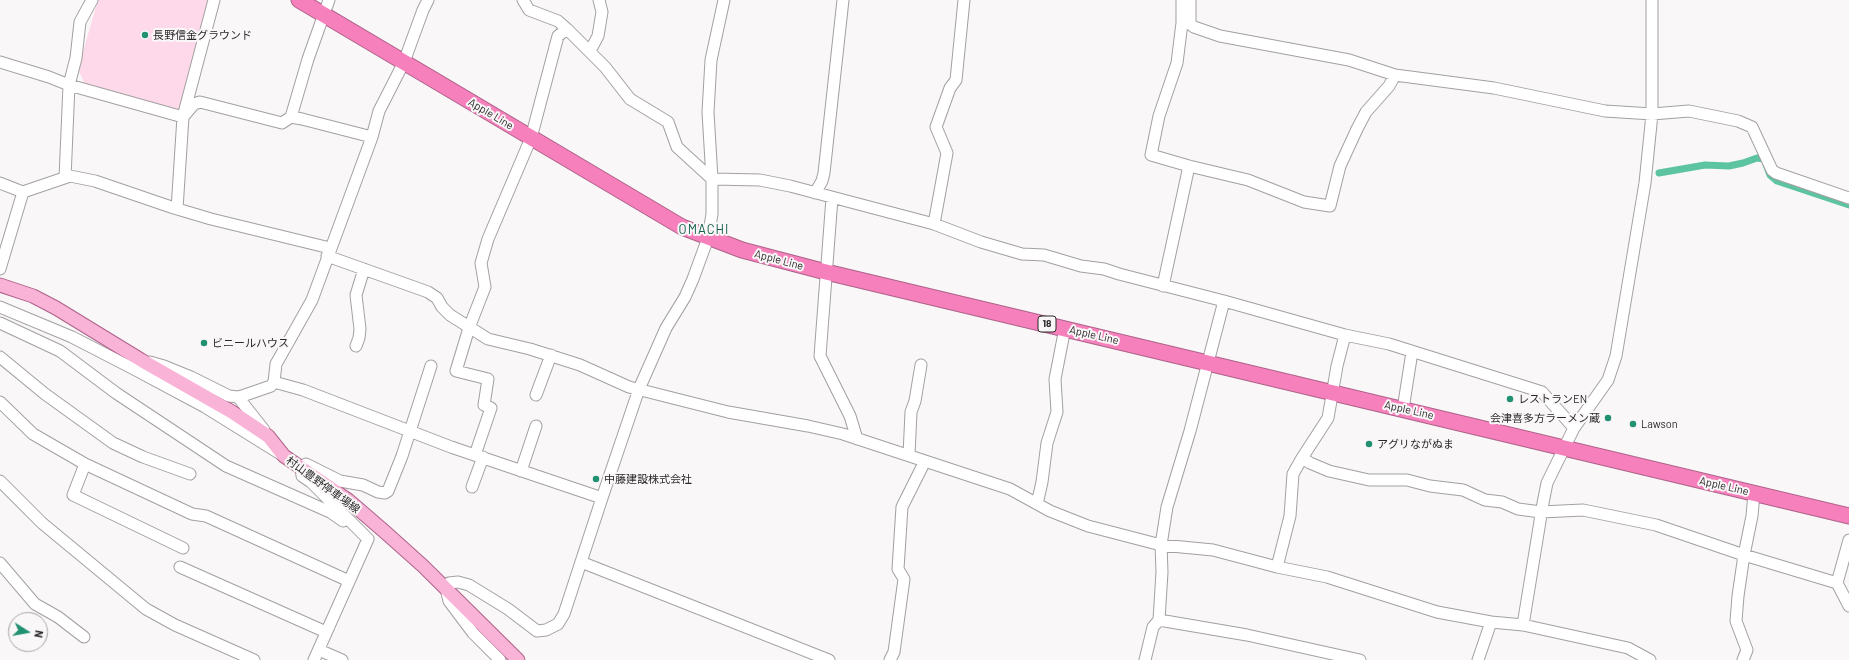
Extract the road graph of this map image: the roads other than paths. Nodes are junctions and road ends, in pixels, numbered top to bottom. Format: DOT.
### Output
graph roads {
  1 [pos="92,0"];
  2 [pos="214,0"];
  3 [pos="299,0"];
  4 [pos="329,0"];
  5 [pos="428,0"];
  6 [pos="523,0"];
  7 [pos="599,0"];
  8 [pos="724,0"];
  9 [pos="843,0"];
  10 [pos="964,0"];
  11 [pos="1182,0"];
  12 [pos="1190,0"];
  13 [pos="1652,0"];
  14 [pos="325,15"];
  15 [pos="1186,23"];
  16 [pos="567,29"];
  17 [pos="590,51"];
  18 [pos="0,62"];
  19 [pos="404,62"];
  20 [pos="1394,75"];
  21 [pos="69,85"];
  22 [pos="1652,114"];
  23 [pos="183,117"];
  24 [pos="292,117"];
  25 [pos="372,137"];
  26 [pos="531,138"];
  27 [pos="1188,166"];
  28 [pos="65,178"];
  29 [pos="712,179"];
  30 [pos="0,183"];
  31 [pos="23,192"];
  32 [pos="815,193"];
  33 [pos="832,198"];
  34 [pos="1849,198"];
  35 [pos="177,209"];
  36 [pos="934,224"];
  37 [pos="708,238"];
  38 [pos="329,252"];
  39 [pos="0,269"];
  40 [pos="364,269"];
  41 [pos="826,272"];
  42 [pos="0,285"];
  43 [pos="1163,286"];
  44 [pos="1224,301"];
  45 [pos="0,307"];
  46 [pos="0,323"];
  47 [pos="469,328"];
  48 [pos="1065,328"];
  49 [pos="1345,335"];
  50 [pos="356,346"];
  51 [pos="1412,352"];
  52 [pos="551,355"];
  53 [pos="0,357"];
  54 [pos="141,360"];
  55 [pos="1209,363"];
  56 [pos="431,366"];
  57 [pos="921,366"];
  58 [pos="274,382"];
  59 [pos="639,389"];
  60 [pos="1332,392"];
  61 [pos="536,395"];
  62 [pos="238,397"];
  63 [pos="0,402"];
  64 [pos="1403,409"];
  65 [pos="536,426"];
  66 [pos="1574,428"];
  67 [pos="411,431"];
  68 [pos="268,436"];
  69 [pos="857,438"];
  70 [pos="1563,447"];
  71 [pos="909,455"];
  72 [pos="284,456"];
  73 [pos="479,456"];
  74 [pos="1302,458"];
  75 [pos="925,461"];
  76 [pos="85,464"];
  77 [pos="301,467"];
  78 [pos="521,471"];
  79 [pos="190,474"];
  80 [pos="0,481"];
  81 [pos="472,488"];
  82 [pos="1754,493"];
  83 [pos="602,498"];
  84 [pos="1037,504"];
  85 [pos="1541,512"];
  86 [pos="1849,516"];
  87 [pos="368,539"];
  88 [pos="1849,540"];
  89 [pos="1161,545"];
  90 [pos="183,548"];
  91 [pos="1744,555"];
  92 [pos="581,562"];
  93 [pos="0,563"];
  94 [pos="180,567"];
  95 [pos="1277,567"];
  96 [pos="349,581"];
  97 [pos="1837,583"];
  98 [pos="446,589"];
  99 [pos="1849,606"];
  100 [pos="1159,620"];
  101 [pos="1491,622"];
  102 [pos="1523,625"];
  103 [pos="326,632"];
  104 [pos="84,637"];
  105 [pos="316,655"];
  106 [pos="254,660"];
  107 [pos="342,660"];
  108 [pos="500,660"];
  109 [pos="518,660"];
  110 [pos="829,660"];
  111 [pos="890,660"];
  112 [pos="1144,660"];
  113 [pos="1360,660"];
  114 [pos="1478,660"];
  115 [pos="1650,660"];
  116 [pos="1743,660"];
  1 -- 21 [label="street"];
  2 -- 23 [label="street"];
  3 -- 14 [label="highway, Apple Line / 18"];
  4 -- 14 [label="street"];
  5 -- 19 [label="street"];
  6 -- 16 [label="street"];
  7 -- 17 [label="street"];
  8 -- 29 [label="street"];
  9 -- 32 [label="street"];
  10 -- 36 [label="street"];
  11 -- 15 [label="street"];
  12 -- 15 [label="street"];
  13 -- 22 [label="street"];
  14 -- 19 [label="highway, Apple Line / 18"];
  14 -- 24 [label="street"];
  15 -- 20 [label="street"];
  15 -- 27 [label="street"];
  16 -- 17 [label="street"];
  16 -- 26 [label="street"];
  17 -- 29 [label="street"];
  18 -- 21 [label="street"];
  19 -- 25 [label="street"];
  19 -- 26 [label="highway, Apple Line / 18"];
  20 -- 22 [label="street"];
  20 -- 27 [label="street"];
  21 -- 23 [label="street"];
  21 -- 28 [label="street"];
  22 -- 34 [label="street"];
  22 -- 66 [label="street"];
  23 -- 24 [label="street"];
  23 -- 35 [label="street"];
  24 -- 25 [label="street"];
  25 -- 38 [label="street"];
  26 -- 37 [label="highway, Apple Line / 18"];
  26 -- 47 [label="street"];
  27 -- 43 [label="street"];
  28 -- 31 [label="street"];
  28 -- 35 [label="street"];
  29 -- 32 [label="street"];
  29 -- 37 [label="street"];
  30 -- 31 [label="street"];
  31 -- 39 [label="street"];
  32 -- 33 [label="street"];
  33 -- 36 [label="street"];
  33 -- 41 [label="street"];
  35 -- 38 [label="street"];
  36 -- 43 [label="street"];
  37 -- 41 [label="highway, Apple Line / 18"];
  37 -- 59 [label="street"];
  38 -- 40 [label="street"];
  38 -- 58 [label="street"];
  40 -- 47 [label="street"];
  40 -- 50 [label="street"];
  41 -- 48 [label="highway, Apple Line / 18"];
  41 -- 69 [label="street"];
  42 -- 54 [label="main road, 村山豊野停車場線"];
  43 -- 44 [label="street"];
  44 -- 49 [label="street"];
  44 -- 55 [label="street"];
  45 -- 72 [label="street"];
  46 -- 87 [label="street"];
  47 -- 52 [label="street"];
  47 -- 73 [label="street"];
  48 -- 55 [label="highway, Apple Line / 18"];
  48 -- 84 [label="street"];
  49 -- 51 [label="street"];
  49 -- 60 [label="street"];
  51 -- 64 [label="street"];
  51 -- 66 [label="street"];
  52 -- 59 [label="street"];
  52 -- 61 [label="street"];
  53 -- 79 [label="street"];
  54 -- 62 [label="street"];
  54 -- 68 [label="main road, 村山豊野停車場線"];
  55 -- 60 [label="highway, Apple Line / 18"];
  55 -- 89 [label="street"];
  56 -- 67 [label="street"];
  57 -- 71 [label="street"];
  58 -- 62 [label="street"];
  58 -- 67 [label="street"];
  59 -- 69 [label="street"];
  59 -- 83 [label="street"];
  60 -- 64 [label="highway, Apple Line / 18"];
  60 -- 74 [label="street"];
  62 -- 68 [label="street"];
  63 -- 76 [label="street"];
  64 -- 70 [label="highway, Apple Line / 18"];
  65 -- 78 [label="street"];
  66 -- 70 [label="street"];
  67 -- 73 [label="street"];
  67 -- 77 [label="street"];
  68 -- 72 [label="main road, 村山豊野停車場線"];
  69 -- 71 [label="street"];
  70 -- 82 [label="highway, Apple Line / 18"];
  70 -- 85 [label="street"];
  71 -- 75 [label="street"];
  72 -- 77 [label="main road, 村山豊野停車場線"];
  73 -- 78 [label="street"];
  73 -- 81 [label="street"];
  74 -- 85 [label="street"];
  74 -- 95 [label="street"];
  75 -- 84 [label="street"];
  75 -- 111 [label="street"];
  76 -- 90 [label="street"];
  76 -- 96 [label="street"];
  77 -- 87 [label="street"];
  77 -- 98 [label="main road, 村山豊野停車場線"];
  78 -- 83 [label="street"];
  80 -- 106 [label="street"];
  82 -- 86 [label="highway, Apple Line / 18"];
  82 -- 91 [label="street"];
  83 -- 92 [label="street"];
  84 -- 89 [label="street"];
  85 -- 91 [label="street"];
  85 -- 102 [label="street"];
  87 -- 96 [label="street"];
  88 -- 97 [label="street"];
  89 -- 95 [label="street"];
  89 -- 100 [label="street"];
  91 -- 97 [label="street"];
  91 -- 116 [label="street"];
  92 -- 98 [label="street"];
  92 -- 110 [label="street"];
  93 -- 104 [label="street"];
  94 -- 103 [label="street"];
  95 -- 101 [label="street"];
  96 -- 103 [label="street"];
  97 -- 99 [label="street"];
  98 -- 108 [label="street"];
  98 -- 109 [label="main road, 村山豊野停車場線"];
  100 -- 112 [label="street"];
  100 -- 113 [label="street"];
  101 -- 102 [label="street"];
  101 -- 114 [label="street"];
  102 -- 115 [label="street"];
  103 -- 105 [label="street"];
  105 -- 107 [label="street"];
}
